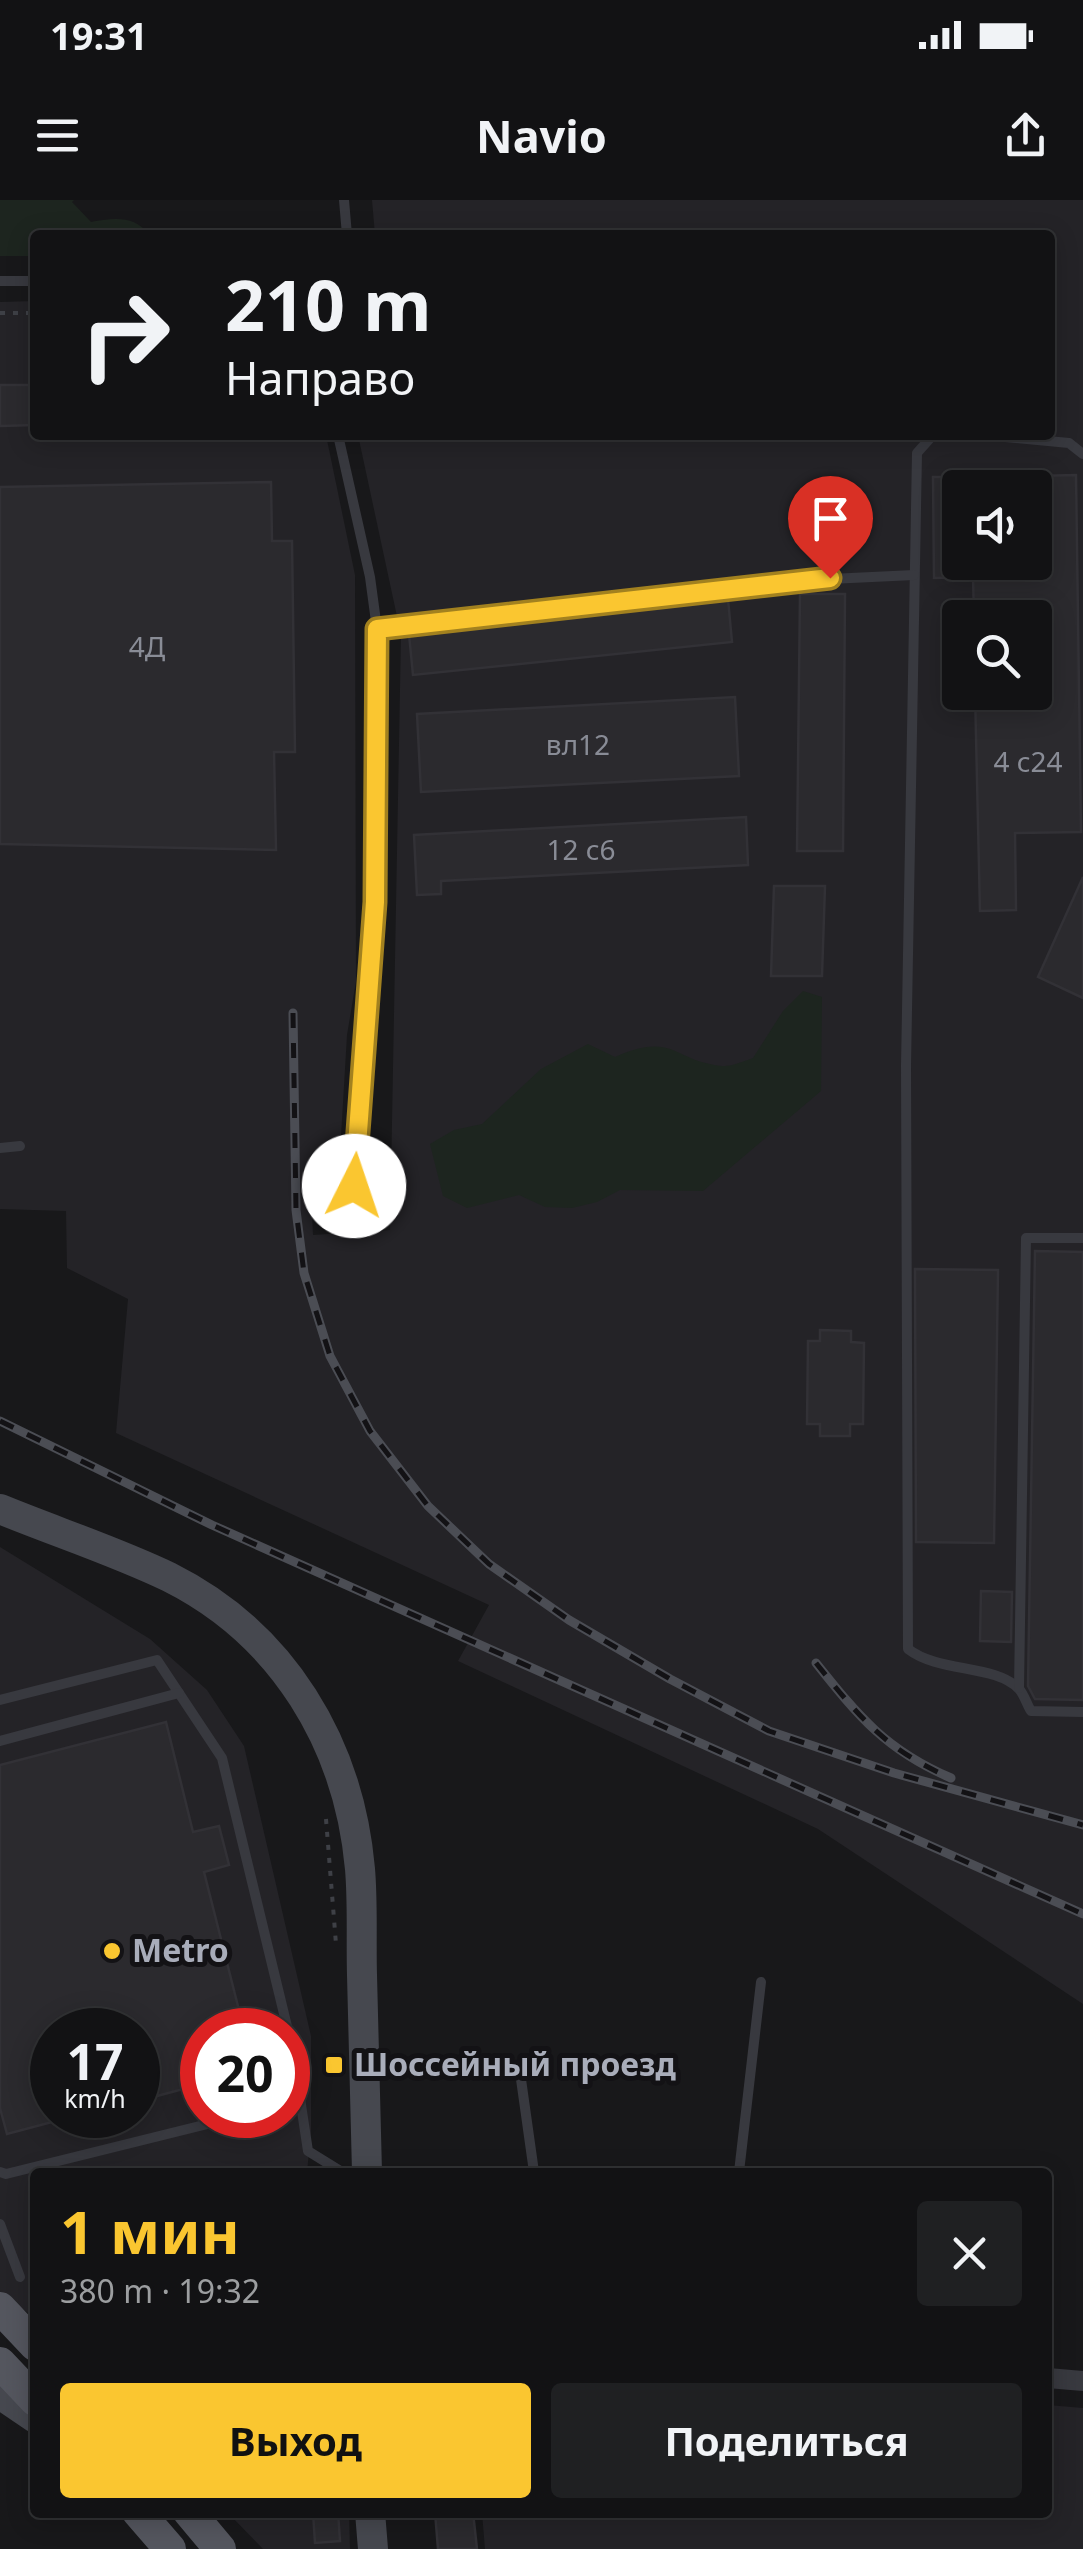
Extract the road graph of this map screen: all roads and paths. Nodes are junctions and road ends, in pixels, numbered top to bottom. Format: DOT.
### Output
graph roads {
  1 [pos="344,200"];
  2 [pos="347,230"];
  3 [pos="0,281"];
  4 [pos="30,281"];
  5 [pos="0,313"];
  6 [pos="30,313"];
  7 [pos="339,440"];
  8 [pos="929,440"];
  9 [pos="1031,440"];
  10 [pos="1083,454"];
  11 [pos="914,576"];
  12 [pos="377,629"];
  13 [pos="20,1146"];
  14 [pos="0,1148"];
  15 [pos="354,1186"];
  16 [pos="1083,1238"];
  17 [pos="0,1509"];
  18 [pos="1019,1688"];
  19 [pos="179,1693"];
  20 [pos="0,1700"];
  21 [pos="1083,1712"];
  22 [pos="0,1741"];
  23 [pos="326,1815"];
  24 [pos="338,1958"];
  25 [pos="761,1982"];
  26 [pos="279,2008"];
  27 [pos="520,2065"];
  28 [pos="180,2131"];
  29 [pos="306,2138"];
  30 [pos="30,2168"];
  31 [pos="30,2168"];
  32 [pos="336,2168"];
  33 [pos="367,2168"];
  34 [pos="533,2168"];
  35 [pos="739,2168"];
  36 [pos="0,2172"];
  37 [pos="0,2224"];
  38 [pos="20,2277"];
  39 [pos="0,2308"];
  40 [pos="30,2340"];
  41 [pos="0,2363"];
  42 [pos="1052,2378"];
  43 [pos="1083,2381"];
  44 [pos="0,2394"];
  45 [pos="30,2395"];
  46 [pos="30,2415"];
  47 [pos="143,2518"];
  48 [pos="194,2518"];
  49 [pos="370,2518"];
  50 [pos="170,2549"];
  51 [pos="220,2549"];
  52 [pos="373,2549"];
  1 -- 2 [label="lane"];
  3 -- 4 [label="lane"];
  5 -- 6 [label="path"];
  7 -- 12 [label="lane"];
  8 -- 11 [label="lane"];
  9 -- 10 [label="lane"];
  11 -- 12 [label="lane"];
  11 -- 18 [label="lane"];
  12 -- 15 [label="lane"];
  13 -- 14 [label="lane"];
  16 -- 18 [label="lane"];
  17 -- 33 [label="main road"];
  18 -- 21 [label="lane"];
  19 -- 20 [label="lane"];
  19 -- 22 [label="lane"];
  19 -- 26 [label="lane"];
  23 -- 24 [label="path"];
  25 -- 35 [label="lane"];
  27 -- 34 [label="lane"];
  28 -- 30 [label="lane"];
  29 -- 32 [label="lane"];
  31 -- 36 [label="lane"];
  37 -- 38 [label="lane"];
  39 -- 40 [label="main road"];
  41 -- 45 [label="main road"];
  42 -- 43 [label="street"];
  44 -- 46 [label="main road"];
  47 -- 50 [label="main road"];
  48 -- 51 [label="main road"];
  49 -- 52 [label="main road"];
}
